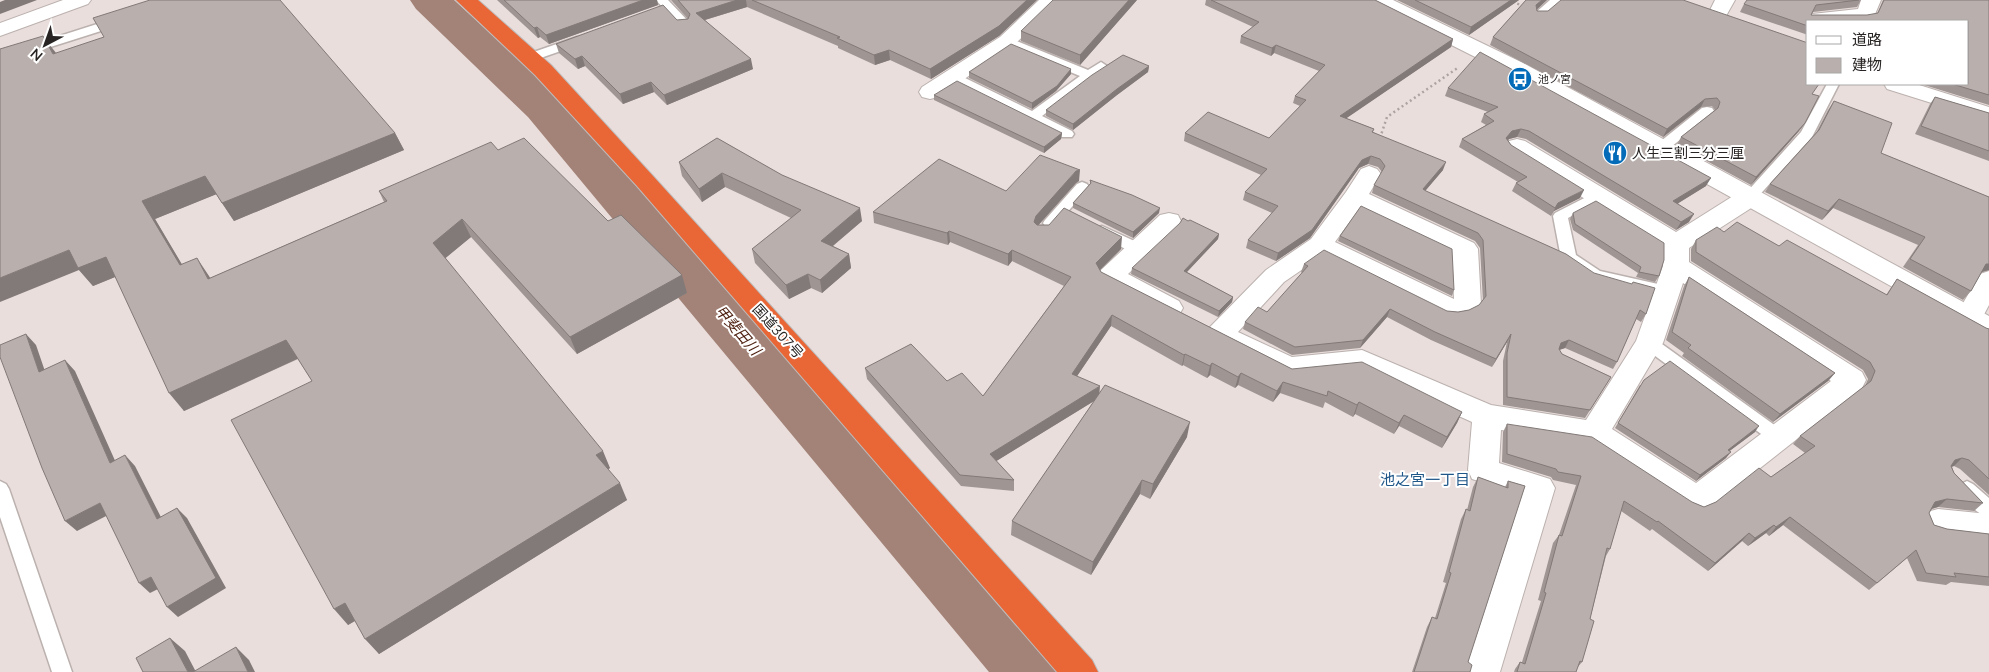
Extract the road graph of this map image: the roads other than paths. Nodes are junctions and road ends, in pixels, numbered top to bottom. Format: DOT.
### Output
graph roads {
  1 [pos="81,0"];
  2 [pos="466,0"];
  3 [pos="1051,0"];
  4 [pos="1377,0"];
  5 [pos="1557,0"];
  6 [pos="1872,0"];
  7 [pos="663,6"];
  8 [pos="1540,14"];
  9 [pos="129,18"];
  10 [pos="1818,20"];
  11 [pos="685,25"];
  12 [pos="0,30"];
  13 [pos="585,38"];
  14 [pos="1007,41"];
  15 [pos="530,58"];
  16 [pos="0,59"];
  17 [pos="1101,66"];
  18 [pos="1089,75"];
  19 [pos="953,77"];
  20 [pos="1832,85"];
  21 [pos="1897,85"];
  22 [pos="930,92"];
  23 [pos="1706,111"];
  24 [pos="1989,114"];
  25 [pos="1033,117"];
  26 [pos="1067,134"];
  27 [pos="1517,146"];
  28 [pos="1661,148"];
  29 [pos="1369,174"];
  30 [pos="1082,187"];
  31 [pos="1598,196"];
  32 [pos="1355,197"];
  33 [pos="1750,197"];
  34 [pos="1062,211"];
  35 [pos="1168,221"];
  36 [pos="1042,232"];
  37 [pos="1320,245"];
  38 [pos="1138,249"];
  39 [pos="1673,267"];
  40 [pos="1989,280"];
  41 [pos="1979,323"];
  42 [pos="1220,334"];
  43 [pos="1649,343"];
  44 [pos="1487,416"];
  45 [pos="1594,433"];
  46 [pos="1778,437"];
  47 [pos="1953,475"];
  48 [pos="0,488"];
  49 [pos="1989,510"];
  50 [pos="1938,522"];
  51 [pos="1989,528"];
  52 [pos="62,672"];
  53 [pos="1080,672"];
  54 [pos="1482,672"];
  1 -- 12 [label="street"];
  2 -- 15 [label="highway, 国道307号"];
  3 -- 14 [label="street"];
  4 -- 28 [label="street"];
  5 -- 8 [label="lane"];
  6 -- 10 [label="street"];
  7 -- 11 [label="lane"];
  9 -- 16 [label="lane"];
  13 -- 15 [label="lane"];
  14 -- 18 [label="lane"];
  14 -- 19 [label="street"];
  15 -- 53 [label="highway, 国道307号"];
  17 -- 18 [label="lane"];
  18 -- 25 [label="lane"];
  19 -- 22 [label="street"];
  19 -- 25 [label="lane"];
  20 -- 33 [label="lane"];
  21 -- 24 [label="street"];
  23 -- 28 [label="lane"];
  25 -- 26 [label="lane"];
  27 -- 31 [label="street"];
  28 -- 33 [label="street"];
  29 -- 32 [label="street"];
  30 -- 34 [label="lane"];
  31 -- 39 [label="street"];
  31 -- 39 [label="lane"];
  32 -- 37 [label="street"];
  32 -- 37 [label="street"];
  33 -- 39 [label="street"];
  33 -- 41 [label="street"];
  34 -- 36 [label="lane"];
  34 -- 38 [label="lane"];
  35 -- 38 [label="street"];
  37 -- 42 [label="street"];
  38 -- 42 [label="street"];
  39 -- 43 [label="street"];
  39 -- 46 [label="street"];
  40 -- 41 [label="street"];
  42 -- 44 [label="street"];
  43 -- 45 [label="street"];
  43 -- 46 [label="lane"];
  44 -- 45 [label="street"];
  44 -- 54 [label="street"];
  45 -- 46 [label="street"];
  47 -- 49 [label="lane"];
  48 -- 52 [label="lane"];
  50 -- 51 [label="street"];
}
